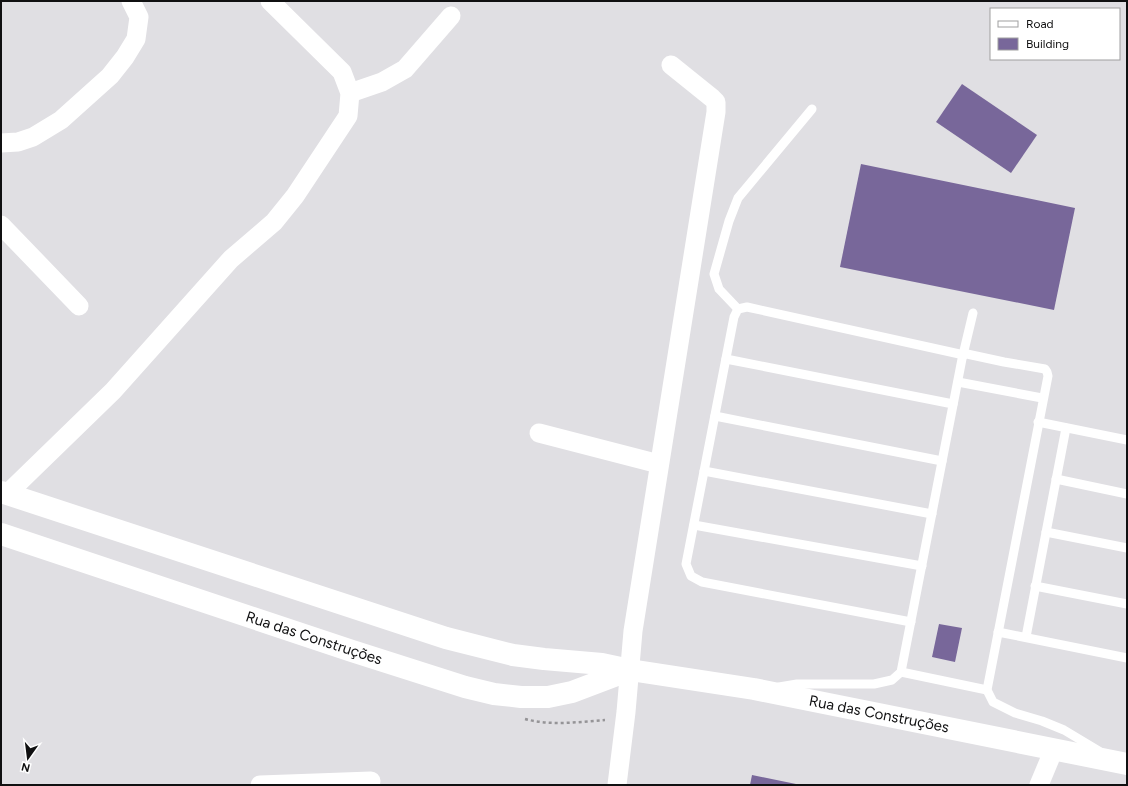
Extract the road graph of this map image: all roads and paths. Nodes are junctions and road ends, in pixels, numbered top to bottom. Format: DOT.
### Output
graph roads {
  1 [pos="131,1"];
  2 [pos="270,1"];
  3 [pos="451,16"];
  4 [pos="671,65"];
  5 [pos="350,93"];
  6 [pos="812,110"];
  7 [pos="1,143"];
  8 [pos="1,225"];
  9 [pos="80,306"];
  10 [pos="738,308"];
  11 [pos="973,313"];
  12 [pos="964,355"];
  13 [pos="726,359"];
  14 [pos="958,382"];
  15 [pos="1042,398"];
  16 [pos="953,404"];
  17 [pos="715,416"];
  18 [pos="1038,422"];
  19 [pos="1066,428"];
  20 [pos="539,433"];
  21 [pos="1127,440"];
  22 [pos="942,461"];
  23 [pos="659,464"];
  24 [pos="704,471"];
  25 [pos="1056,479"];
  26 [pos="4,493"];
  27 [pos="1127,494"];
  28 [pos="932,514"];
  29 [pos="694,525"];
  30 [pos="1046,532"];
  31 [pos="1,534"];
  32 [pos="1127,548"];
  33 [pos="922,566"];
  34 [pos="1036,586"];
  35 [pos="1127,604"];
  36 [pos="911,622"];
  37 [pos="998,632"];
  38 [pos="1026,637"];
  39 [pos="1127,658"];
  40 [pos="630,670"];
  41 [pos="901,672"];
  42 [pos="754,689"];
  43 [pos="987,690"];
  44 [pos="1054,749"];
  45 [pos="1123,763"];
  46 [pos="371,781"];
  47 [pos="260,785"];
  48 [pos="616,785"];
  49 [pos="1039,785"];
  1 -- 7 [label="street"];
  2 -- 5 [label="street"];
  3 -- 5 [label="street"];
  4 -- 23 [label="street"];
  5 -- 26 [label="street"];
  6 -- 10 [label="lane"];
  8 -- 9 [label="street"];
  10 -- 12 [label="lane"];
  10 -- 13 [label="lane"];
  11 -- 12 [label="lane"];
  12 -- 14 [label="lane"];
  12 -- 15 [label="lane"];
  13 -- 16 [label="lane"];
  13 -- 17 [label="lane"];
  14 -- 15 [label="lane"];
  14 -- 16 [label="lane"];
  15 -- 18 [label="lane"];
  16 -- 22 [label="lane"];
  17 -- 22 [label="lane"];
  17 -- 24 [label="lane"];
  18 -- 19 [label="lane"];
  18 -- 37 [label="lane"];
  19 -- 21 [label="lane"];
  19 -- 25 [label="lane"];
  20 -- 23 [label="street"];
  22 -- 28 [label="lane"];
  23 -- 40 [label="street"];
  24 -- 28 [label="lane"];
  24 -- 29 [label="lane"];
  25 -- 27 [label="lane"];
  25 -- 30 [label="lane"];
  26 -- 40 [label="street, Rua das Construções"];
  28 -- 33 [label="lane"];
  29 -- 33 [label="lane"];
  29 -- 36 [label="lane"];
  30 -- 32 [label="lane"];
  30 -- 34 [label="lane"];
  31 -- 40 [label="street, Rua das Construções"];
  33 -- 36 [label="lane"];
  34 -- 35 [label="lane"];
  34 -- 38 [label="lane"];
  36 -- 41 [label="lane"];
  37 -- 38 [label="lane"];
  37 -- 43 [label="lane"];
  38 -- 39 [label="lane"];
  40 -- 42 [label="street, Rua das Construções"];
  40 -- 48 [label="street"];
  41 -- 42 [label="lane"];
  41 -- 43 [label="lane"];
  42 -- 44 [label="street, Rua das Construções"];
  43 -- 45 [label="lane"];
  44 -- 45 [label="street, Rua das Construções"];
  44 -- 49 [label="street"];
  46 -- 47 [label="street"];
}
